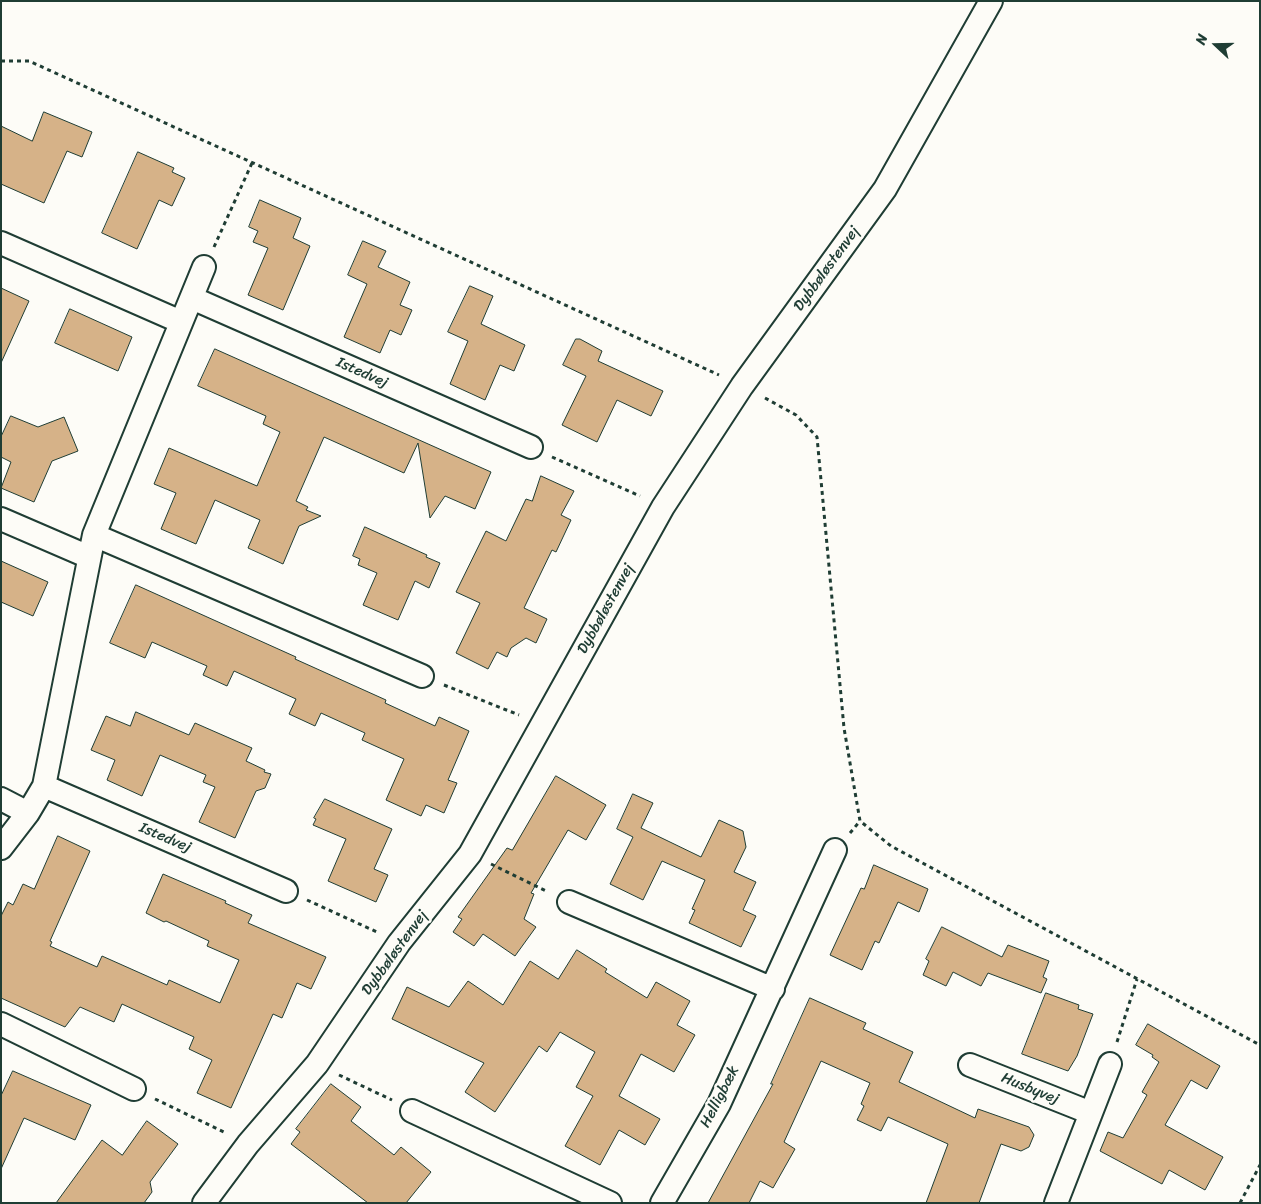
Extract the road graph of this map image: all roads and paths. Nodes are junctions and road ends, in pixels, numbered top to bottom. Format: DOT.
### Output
graph roads {
  1 [pos="991,1"];
  2 [pos="252,163"];
  3 [pos="1,243"];
  4 [pos="204,267"];
  5 [pos="192,298"];
  6 [pos="181,322"];
  7 [pos="531,447"];
  8 [pos="663,507"];
  9 [pos="1,519"];
  10 [pos="92,546"];
  11 [pos="422,676"];
  12 [pos="541,724"];
  13 [pos="44,786"];
  14 [pos="1,799"];
  15 [pos="28,813"];
  16 [pos="1,848"];
  17 [pos="835,850"];
  18 [pos="470,854"];
  19 [pos="286,891"];
  20 [pos="569,902"];
  21 [pos="399,943"];
  22 [pos="1137,979"];
  23 [pos="773,989"];
  24 [pos="1,1024"];
  25 [pos="317,1064"];
  26 [pos="970,1064"];
  27 [pos="1110,1064"];
  28 [pos="134,1089"];
  29 [pos="412,1111"];
  30 [pos="1090,1113"];
  31 [pos="248,1144"];
  32 [pos="1260,1165"];
  33 [pos="204,1203"];
  34 [pos="610,1203"];
  35 [pos="662,1203"];
  36 [pos="1056,1203"];
  37 [pos="1240,1203"];
  1 -- 8 [label="street, Dybbøløstenvej"];
  2 -- 4 [label="path"];
  3 -- 6 [label="street"];
  4 -- 5 [label="street"];
  5 -- 6 [label="street"];
  5 -- 7 [label="street, Istedvej"];
  6 -- 10 [label="street"];
  7 -- 8 [label="path"];
  8 -- 12 [label="street, Dybbøløstenvej"];
  9 -- 10 [label="street"];
  10 -- 11 [label="street"];
  10 -- 13 [label="street"];
  11 -- 12 [label="path"];
  12 -- 18 [label="street, Dybbøløstenvej"];
  13 -- 15 [label="street"];
  13 -- 19 [label="street, Istedvej"];
  14 -- 15 [label="street"];
  15 -- 16 [label="street"];
  17 -- 23 [label="street, Helligbæk"];
  18 -- 20 [label="path"];
  18 -- 21 [label="street, Dybbøløstenvej"];
  19 -- 21 [label="path"];
  20 -- 23 [label="street"];
  21 -- 25 [label="street, Dybbøløstenvej"];
  22 -- 27 [label="path"];
  23 -- 35 [label="street, Helligbæk"];
  24 -- 28 [label="street"];
  25 -- 29 [label="path"];
  25 -- 31 [label="street, Dybbøløstenvej"];
  26 -- 30 [label="street, Husbyvej"];
  27 -- 30 [label="street"];
  28 -- 31 [label="path"];
  29 -- 34 [label="street"];
  30 -- 36 [label="street"];
  31 -- 33 [label="street, Dybbøløstenvej"];
  32 -- 37 [label="path"];
}
